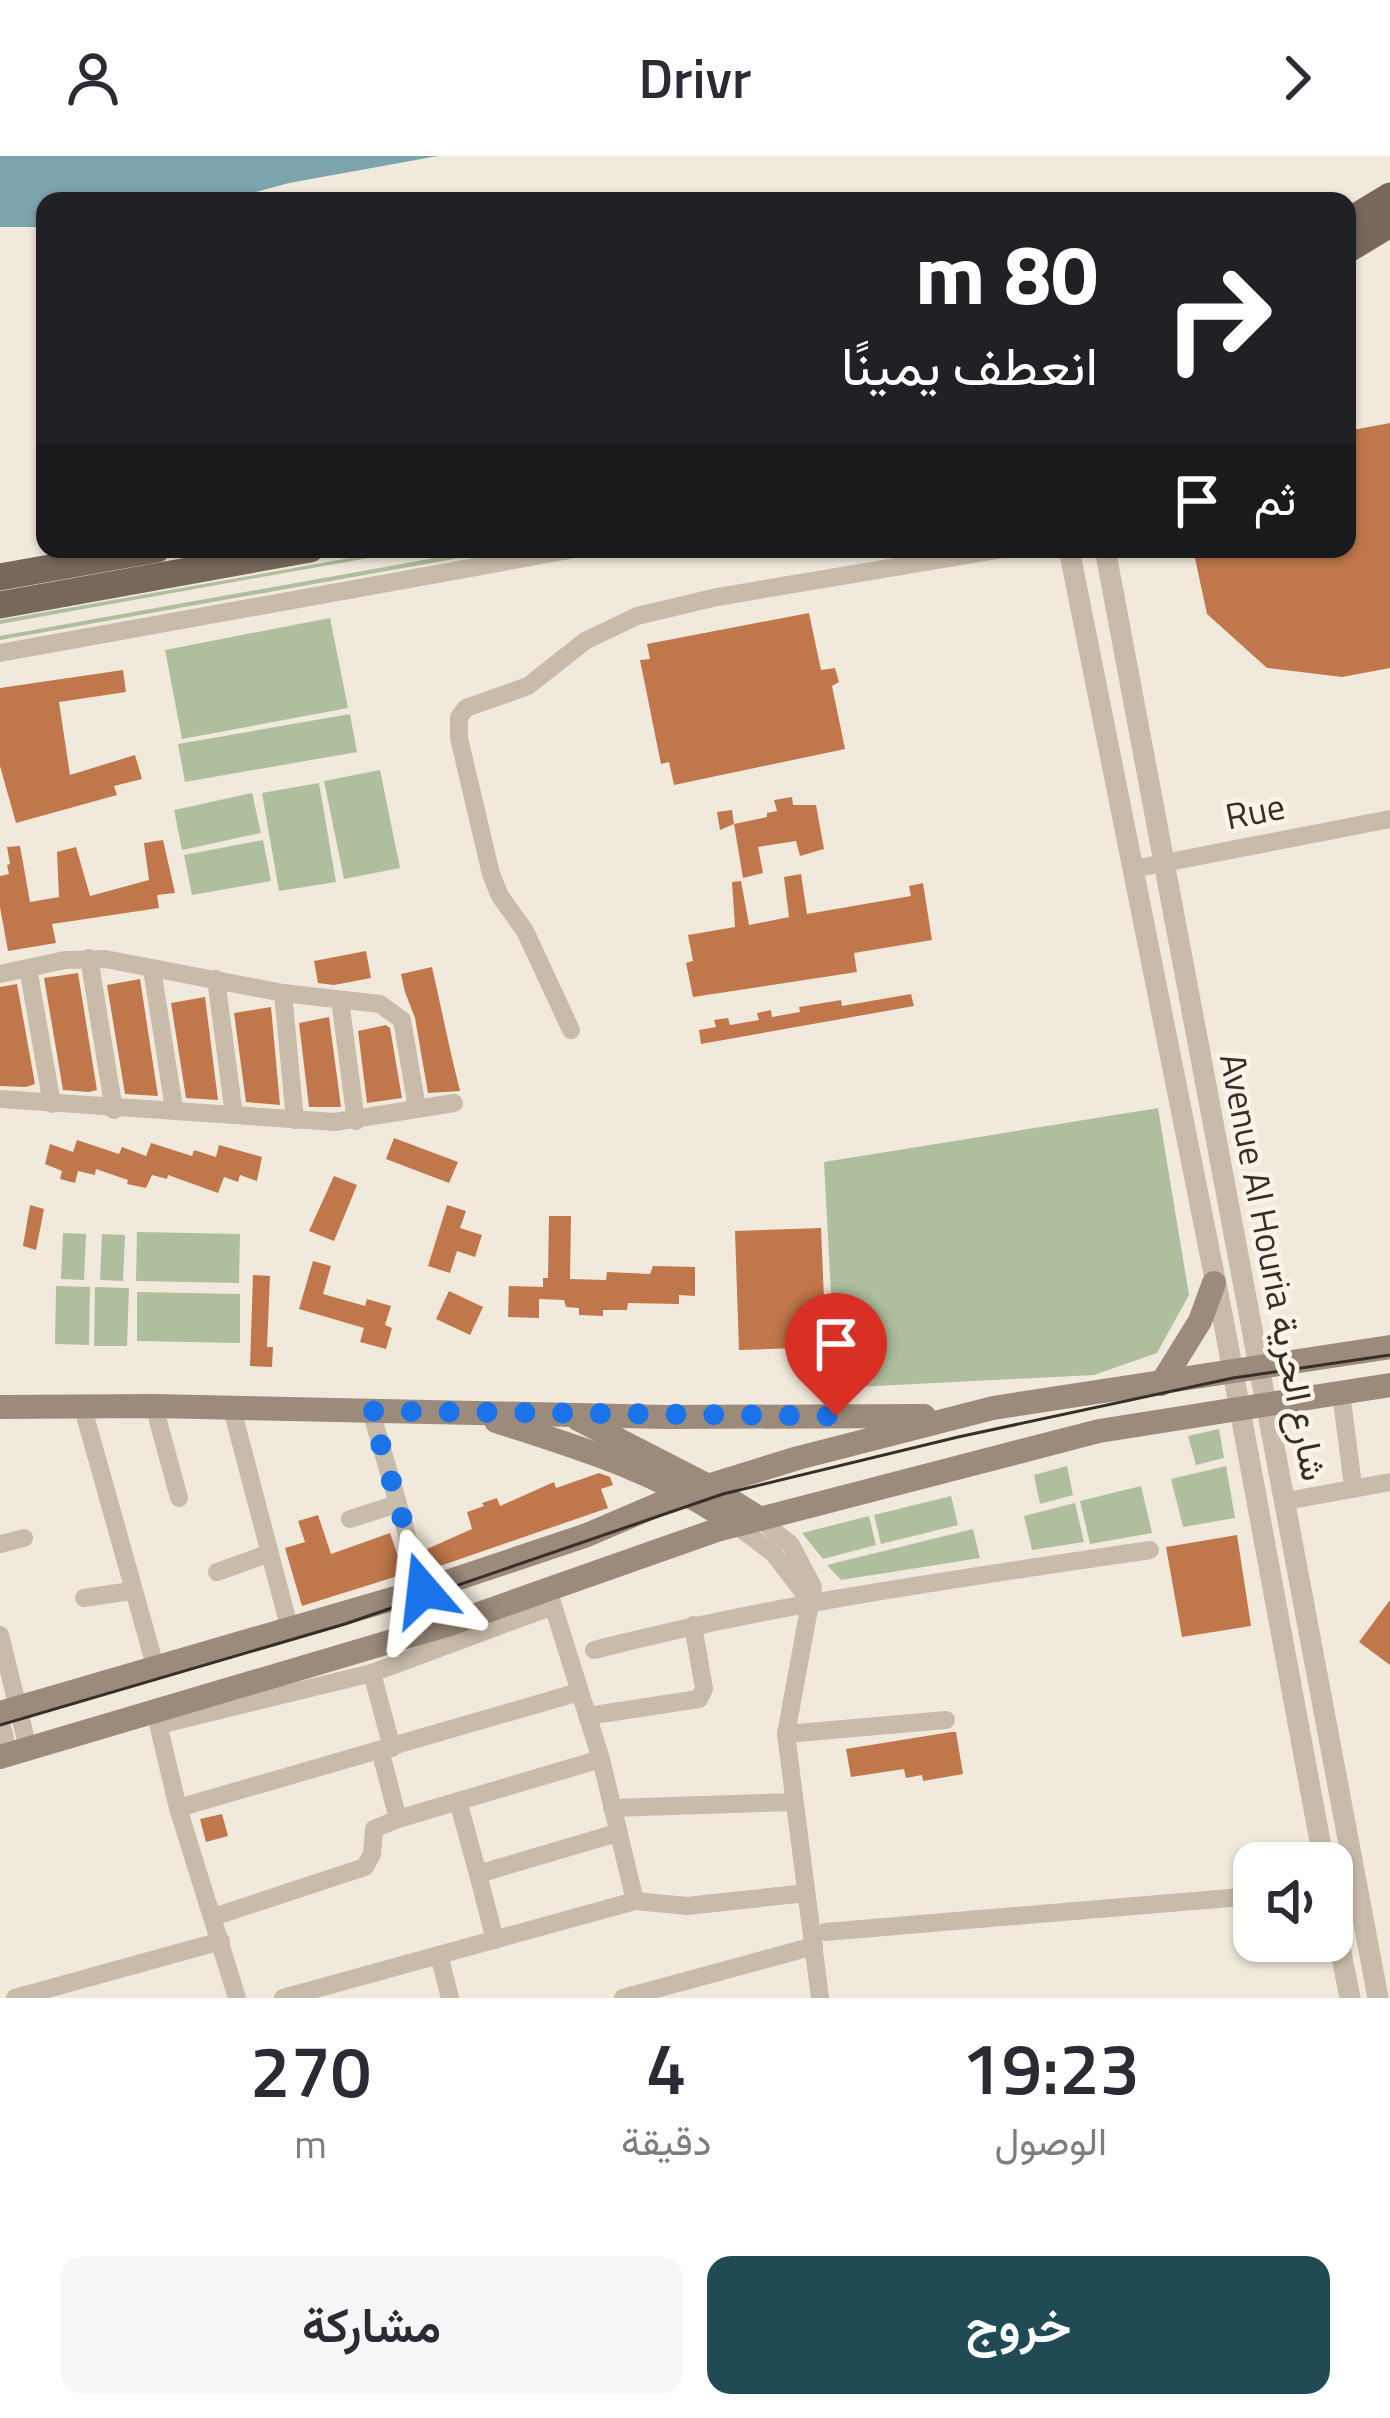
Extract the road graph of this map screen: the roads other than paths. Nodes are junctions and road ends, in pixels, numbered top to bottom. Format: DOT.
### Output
graph roads {
  1 [pos="1390,196"];
  2 [pos="1356,217"];
  3 [pos="1390,224"];
  4 [pos="1356,245"];
  5 [pos="107,558"];
  6 [pos="259,558"];
  7 [pos="525,558"];
  8 [pos="949,558"];
  9 [pos="1071,558"];
  10 [pos="1107,558"];
  11 [pos="0,577"];
  12 [pos="0,604"];
  13 [pos="0,653"];
  14 [pos="1390,819"];
  15 [pos="1163,862"];
  16 [pos="1132,868"];
  17 [pos="89,958"];
  18 [pos="28,968"];
  19 [pos="152,970"];
  20 [pos="0,974"];
  21 [pos="216,979"];
  22 [pos="283,993"];
  23 [pos="340,1000"];
  24 [pos="572,1030"];
  25 [pos="0,1100"];
  26 [pos="454,1103"];
  27 [pos="52,1104"];
  28 [pos="174,1108"];
  29 [pos="417,1108"];
  30 [pos="115,1110"];
  31 [pos="234,1115"];
  32 [pos="295,1120"];
  33 [pos="356,1121"];
  34 [pos="1214,1283"];
  35 [pos="1390,1347"];
  36 [pos="1260,1368"];
  37 [pos="1232,1373"];
  38 [pos="1161,1384"];
  39 [pos="1390,1385"];
  40 [pos="1341,1393"];
  41 [pos="82,1405"];
  42 [pos="154,1406"];
  43 [pos="1268,1406"];
  44 [pos="0,1407"];
  45 [pos="232,1409"];
  46 [pos="371,1411"];
  47 [pos="1240,1411"];
  48 [pos="471,1413"];
  49 [pos="570,1414"];
  50 [pos="962,1416"];
  51 [pos="1390,1482"];
  52 [pos="1353,1486"];
  53 [pos="697,1489"];
  54 [pos="179,1498"];
  55 [pos="1286,1501"];
  56 [pos="397,1504"];
  57 [pos="350,1519"];
  58 [pos="748,1522"];
  59 [pos="24,1538"];
  60 [pos="0,1544"];
  61 [pos="1150,1550"];
  62 [pos="267,1554"];
  63 [pos="217,1572"];
  64 [pos="423,1590"];
  65 [pos="131,1591"];
  66 [pos="84,1598"];
  67 [pos="551,1598"];
  68 [pos="811,1602"];
  69 [pos="693,1624"];
  70 [pos="290,1630"];
  71 [pos="0,1635"];
  72 [pos="594,1650"];
  73 [pos="156,1669"];
  74 [pos="372,1673"];
  75 [pos="579,1692"];
  76 [pos="6,1714"];
  77 [pos="587,1716"];
  78 [pos="157,1718"];
  79 [pos="946,1720"];
  80 [pos="786,1734"];
  81 [pos="386,1749"];
  82 [pos="12,1753"];
  83 [pos="601,1759"];
  84 [pos="458,1801"];
  85 [pos="793,1802"];
  86 [pos="178,1808"];
  87 [pos="612,1808"];
  88 [pos="398,1819"];
  89 [pos="617,1833"];
  90 [pos="1320,1842"];
  91 [pos="478,1874"];
  92 [pos="806,1893"];
  93 [pos="1233,1897"];
  94 [pos="634,1900"];
  95 [pos="213,1917"];
  96 [pos="819,1939"];
  97 [pos="495,1940"];
  98 [pos="221,1941"];
  99 [pos="440,1955"];
  100 [pos="1343,1962"];
  101 [pos="15,1998"];
  102 [pos="237,1998"];
  103 [pos="283,1998"];
  104 [pos="450,1998"];
  105 [pos="622,1998"];
  106 [pos="820,1998"];
  107 [pos="1350,1998"];
  108 [pos="1378,1998"];
  1 -- 2 [label="main road"];
  3 -- 4 [label="main road"];
  5 -- 11 [label="main road"];
  6 -- 12 [label="main road"];
  7 -- 13 [label="street"];
  8 -- 24 [label="street"];
  9 -- 16 [label="street, Avenue Al Houria شارع الحرية"];
  10 -- 15 [label="street, Avenue Al Houria شارع الحرية"];
  14 -- 15 [label="street, Rue"];
  15 -- 16 [label="street, Rue"];
  15 -- 36 [label="street, Avenue Al Houria شارع الحرية"];
  16 -- 34 [label="street, Avenue Al Houria شارع الحرية"];
  17 -- 18 [label="street"];
  17 -- 19 [label="street"];
  17 -- 30 [label="street"];
  18 -- 20 [label="street"];
  18 -- 27 [label="street"];
  19 -- 21 [label="street"];
  19 -- 28 [label="street"];
  21 -- 22 [label="street"];
  21 -- 31 [label="street"];
  22 -- 23 [label="street"];
  22 -- 32 [label="street"];
  23 -- 29 [label="street"];
  23 -- 33 [label="street"];
  25 -- 27 [label="street"];
  26 -- 29 [label="street"];
  27 -- 30 [label="street"];
  28 -- 30 [label="street"];
  28 -- 31 [label="street"];
  29 -- 33 [label="street"];
  31 -- 32 [label="street"];
  32 -- 33 [label="street"];
  34 -- 37 [label="street, Avenue Al Houria شارع الحرية"];
  34 -- 38 [label="main road"];
  35 -- 36 [label="main road"];
  36 -- 37 [label="main road"];
  36 -- 43 [label="street, Avenue Al Houria شارع الحرية"];
  37 -- 38 [label="main road"];
  37 -- 47 [label="street, Avenue Al Houria شارع الحرية"];
  38 -- 50 [label="main road"];
  39 -- 40 [label="main road"];
  40 -- 43 [label="main road"];
  40 -- 52 [label="street"];
  41 -- 42 [label="main road"];
  41 -- 44 [label="main road"];
  41 -- 65 [label="street"];
  42 -- 45 [label="main road"];
  42 -- 54 [label="street"];
  43 -- 47 [label="main road"];
  43 -- 55 [label="street, Avenue Al Houria شارع الحرية"];
  45 -- 46 [label="main road"];
  45 -- 62 [label="street"];
  46 -- 48 [label="main road"];
  46 -- 56 [label="street"];
  47 -- 58 [label="main road"];
  47 -- 90 [label="street, Avenue Al Houria شارع الحرية"];
  48 -- 49 [label="main road"];
  48 -- 53 [label="main road"];
  49 -- 50 [label="main road"];
  49 -- 53 [label="main road"];
  50 -- 53 [label="main road"];
  51 -- 52 [label="street"];
  52 -- 55 [label="street"];
  53 -- 58 [label="main road"];
  53 -- 64 [label="main road"];
  55 -- 108 [label="street, Avenue Al Houria شارع الحرية"];
  56 -- 57 [label="street"];
  56 -- 64 [label="street"];
  58 -- 67 [label="main road"];
  58 -- 68 [label="street"];
  58 -- 68 [label="street"];
  59 -- 60 [label="street"];
  61 -- 68 [label="street"];
  62 -- 63 [label="street"];
  62 -- 70 [label="street"];
  64 -- 70 [label="main road"];
  65 -- 66 [label="street"];
  65 -- 73 [label="street"];
  67 -- 74 [label="street"];
  67 -- 75 [label="street"];
  67 -- 78 [label="main road"];
  68 -- 69 [label="street"];
  68 -- 80 [label="street"];
  69 -- 72 [label="street"];
  69 -- 77 [label="street"];
  70 -- 73 [label="main road"];
  71 -- 76 [label="street"];
  73 -- 76 [label="main road"];
  74 -- 78 [label="street"];
  74 -- 81 [label="street"];
  75 -- 77 [label="street"];
  75 -- 81 [label="street"];
  76 -- 82 [label="street"];
  77 -- 83 [label="street"];
  78 -- 82 [label="main road"];
  78 -- 86 [label="street"];
  79 -- 80 [label="street"];
  80 -- 85 [label="street"];
  81 -- 86 [label="street"];
  81 -- 88 [label="street"];
  83 -- 84 [label="street"];
  83 -- 87 [label="street"];
  84 -- 88 [label="street"];
  84 -- 91 [label="street"];
  85 -- 87 [label="street"];
  85 -- 92 [label="street"];
  86 -- 95 [label="street"];
  87 -- 89 [label="street"];
  88 -- 95 [label="street"];
  89 -- 91 [label="street"];
  89 -- 94 [label="street"];
  91 -- 97 [label="street"];
  92 -- 94 [label="street"];
  92 -- 96 [label="street"];
  93 -- 96 [label="street"];
  94 -- 97 [label="street"];
  95 -- 98 [label="street"];
  96 -- 105 [label="street"];
  96 -- 106 [label="street"];
  97 -- 99 [label="street"];
  98 -- 101 [label="street"];
  98 -- 102 [label="street"];
  99 -- 103 [label="street"];
  99 -- 104 [label="street"];
  100 -- 107 [label="street"];
}
